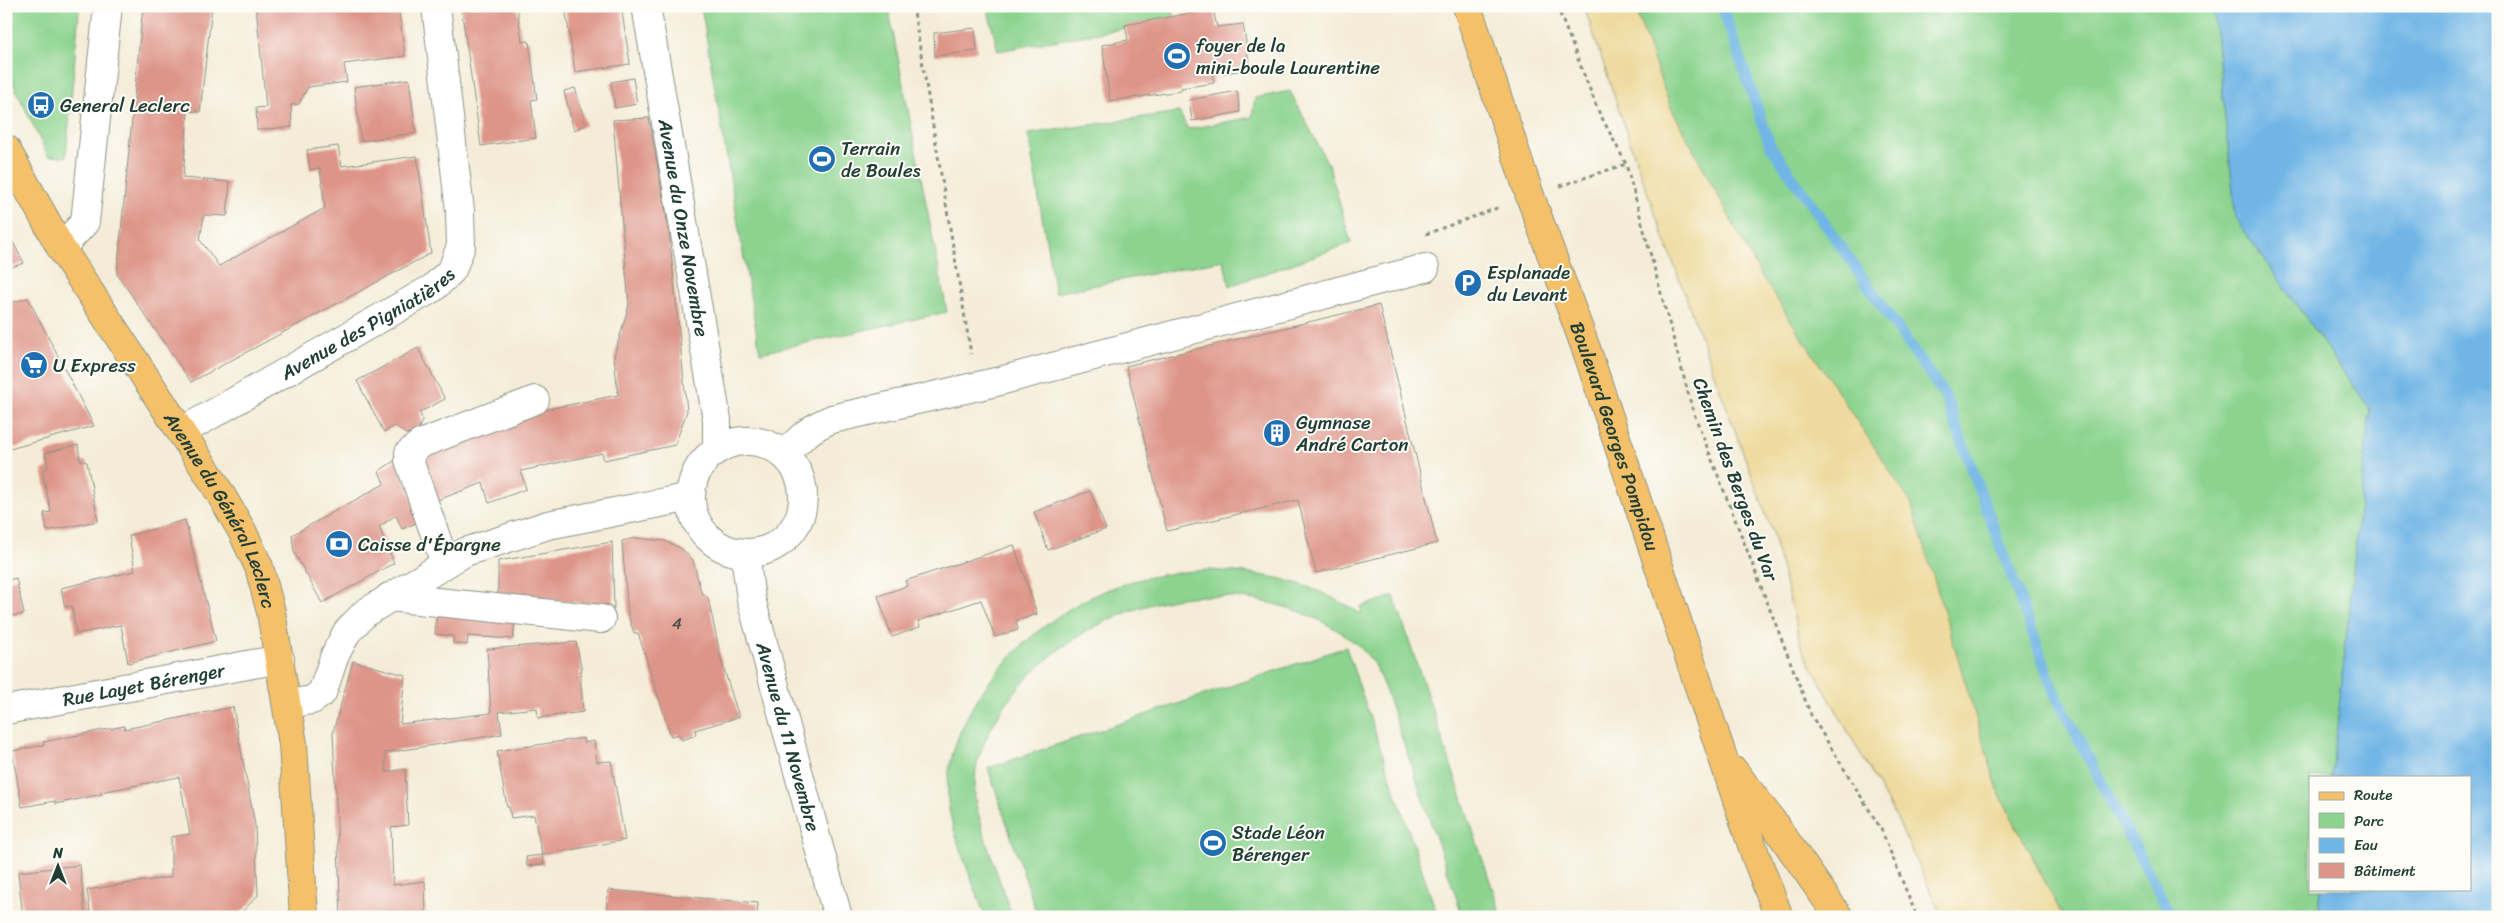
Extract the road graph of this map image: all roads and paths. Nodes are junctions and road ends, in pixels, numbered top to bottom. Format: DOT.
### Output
graph roads {
  1 [pos="108,6"];
  2 [pos="436,6"];
  3 [pos="646,6"];
  4 [pos="913,6"];
  5 [pos="1467,6"];
  6 [pos="1557,6"];
  7 [pos="6,149"];
  8 [pos="1626,164"];
  9 [pos="1530,196"];
  10 [pos="1423,235"];
  11 [pos="61,248"];
  12 [pos="1425,268"];
  13 [pos="977,387"];
  14 [pos="535,400"];
  15 [pos="181,432"];
  16 [pos="717,450"];
  17 [pos="784,455"];
  18 [pos="690,497"];
  19 [pos="748,554"];
  20 [pos="445,563"];
  21 [pos="389,597"];
  22 [pos="601,619"];
  23 [pos="280,658"];
  24 [pos="288,704"];
  25 [pos="6,710"];
  26 [pos="1721,754"];
  27 [pos="304,917"];
  28 [pos="838,917"];
  29 [pos="1779,917"];
  30 [pos="1839,917"];
  31 [pos="1917,917"];
  1 -- 11 [label="street"];
  2 -- 15 [label="street, Avenue des Pigniatières"];
  3 -- 16 [label="street, Avenue du Onze Novembre"];
  4 -- 13 [label="path"];
  5 -- 9 [label="main road, Boulevard Georges Pompidou"];
  6 -- 8 [label="path, Chemin des Berges du Var"];
  7 -- 11 [label="main road, Avenue du Général Leclerc"];
  8 -- 9 [label="path"];
  8 -- 31 [label="path, Chemin des Berges du Var"];
  9 -- 10 [label="path"];
  9 -- 26 [label="main road, Boulevard Georges Pompidou"];
  11 -- 15 [label="main road, Avenue du Général Leclerc"];
  12 -- 13 [label="street"];
  13 -- 17 [label="street"];
  14 -- 20 [label="street"];
  15 -- 23 [label="main road, Avenue du Général Leclerc"];
  16 -- 17 [label="street"];
  16 -- 18 [label="street"];
  17 -- 19 [label="street"];
  18 -- 19 [label="street"];
  18 -- 20 [label="street"];
  19 -- 28 [label="street, Avenue du 11 Novembre"];
  20 -- 21 [label="street"];
  21 -- 22 [label="street"];
  21 -- 24 [label="street"];
  23 -- 24 [label="main road, Avenue du Général Leclerc"];
  23 -- 25 [label="street, Rue Layet Bérenger"];
  24 -- 27 [label="main road, Avenue du Général Leclerc"];
  26 -- 29 [label="main road, Boulevard Georges Pompidou"];
  26 -- 30 [label="main road, Boulevard Georges Pompidou"];
}
